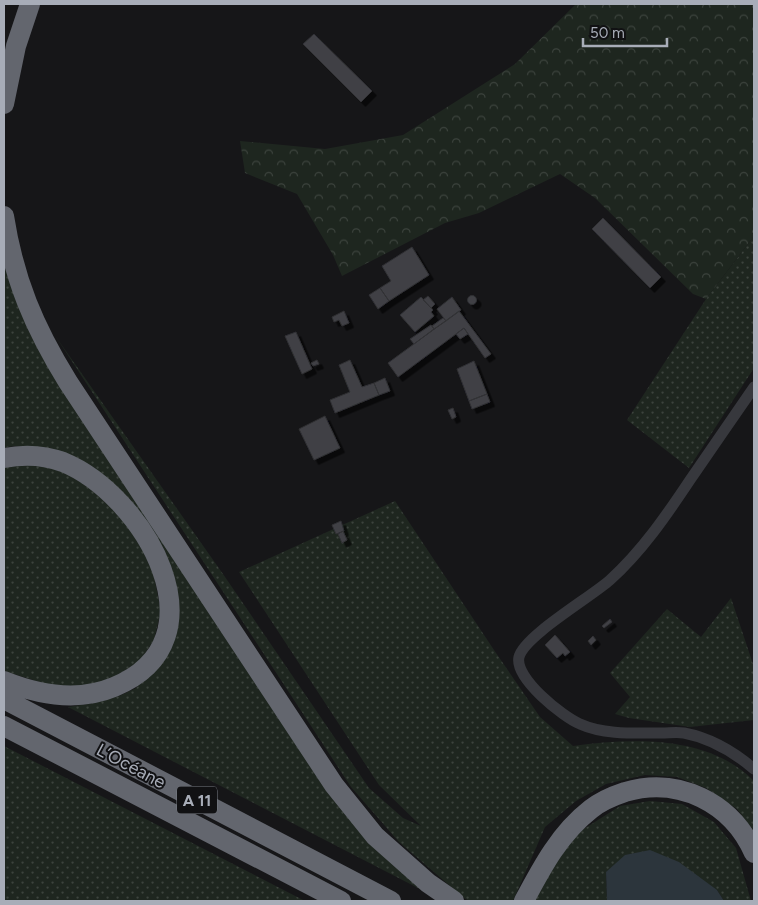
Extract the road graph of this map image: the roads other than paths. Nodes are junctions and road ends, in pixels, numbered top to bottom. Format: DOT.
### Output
graph roads {
  1 [pos="23,4"];
  2 [pos="30,4"];
  3 [pos="4,51"];
  4 [pos="4,104"];
  5 [pos="4,216"];
  6 [pos="754,387"];
  7 [pos="4,458"];
  8 [pos="4,681"];
  9 [pos="4,699"];
  10 [pos="4,726"];
  11 [pos="754,769"];
  12 [pos="754,853"];
  13 [pos="341,901"];
  14 [pos="391,901"];
  15 [pos="454,901"];
  16 [pos="524,901"];
  1 -- 3 [label="highway"];
  2 -- 4 [label="highway"];
  5 -- 15 [label="highway"];
  6 -- 11 [label="street"];
  7 -- 8 [label="highway"];
  9 -- 14 [label="highway, L’Océane / A 11"];
  10 -- 13 [label="highway, L’Océane / A 11"];
  12 -- 16 [label="highway"];
}
